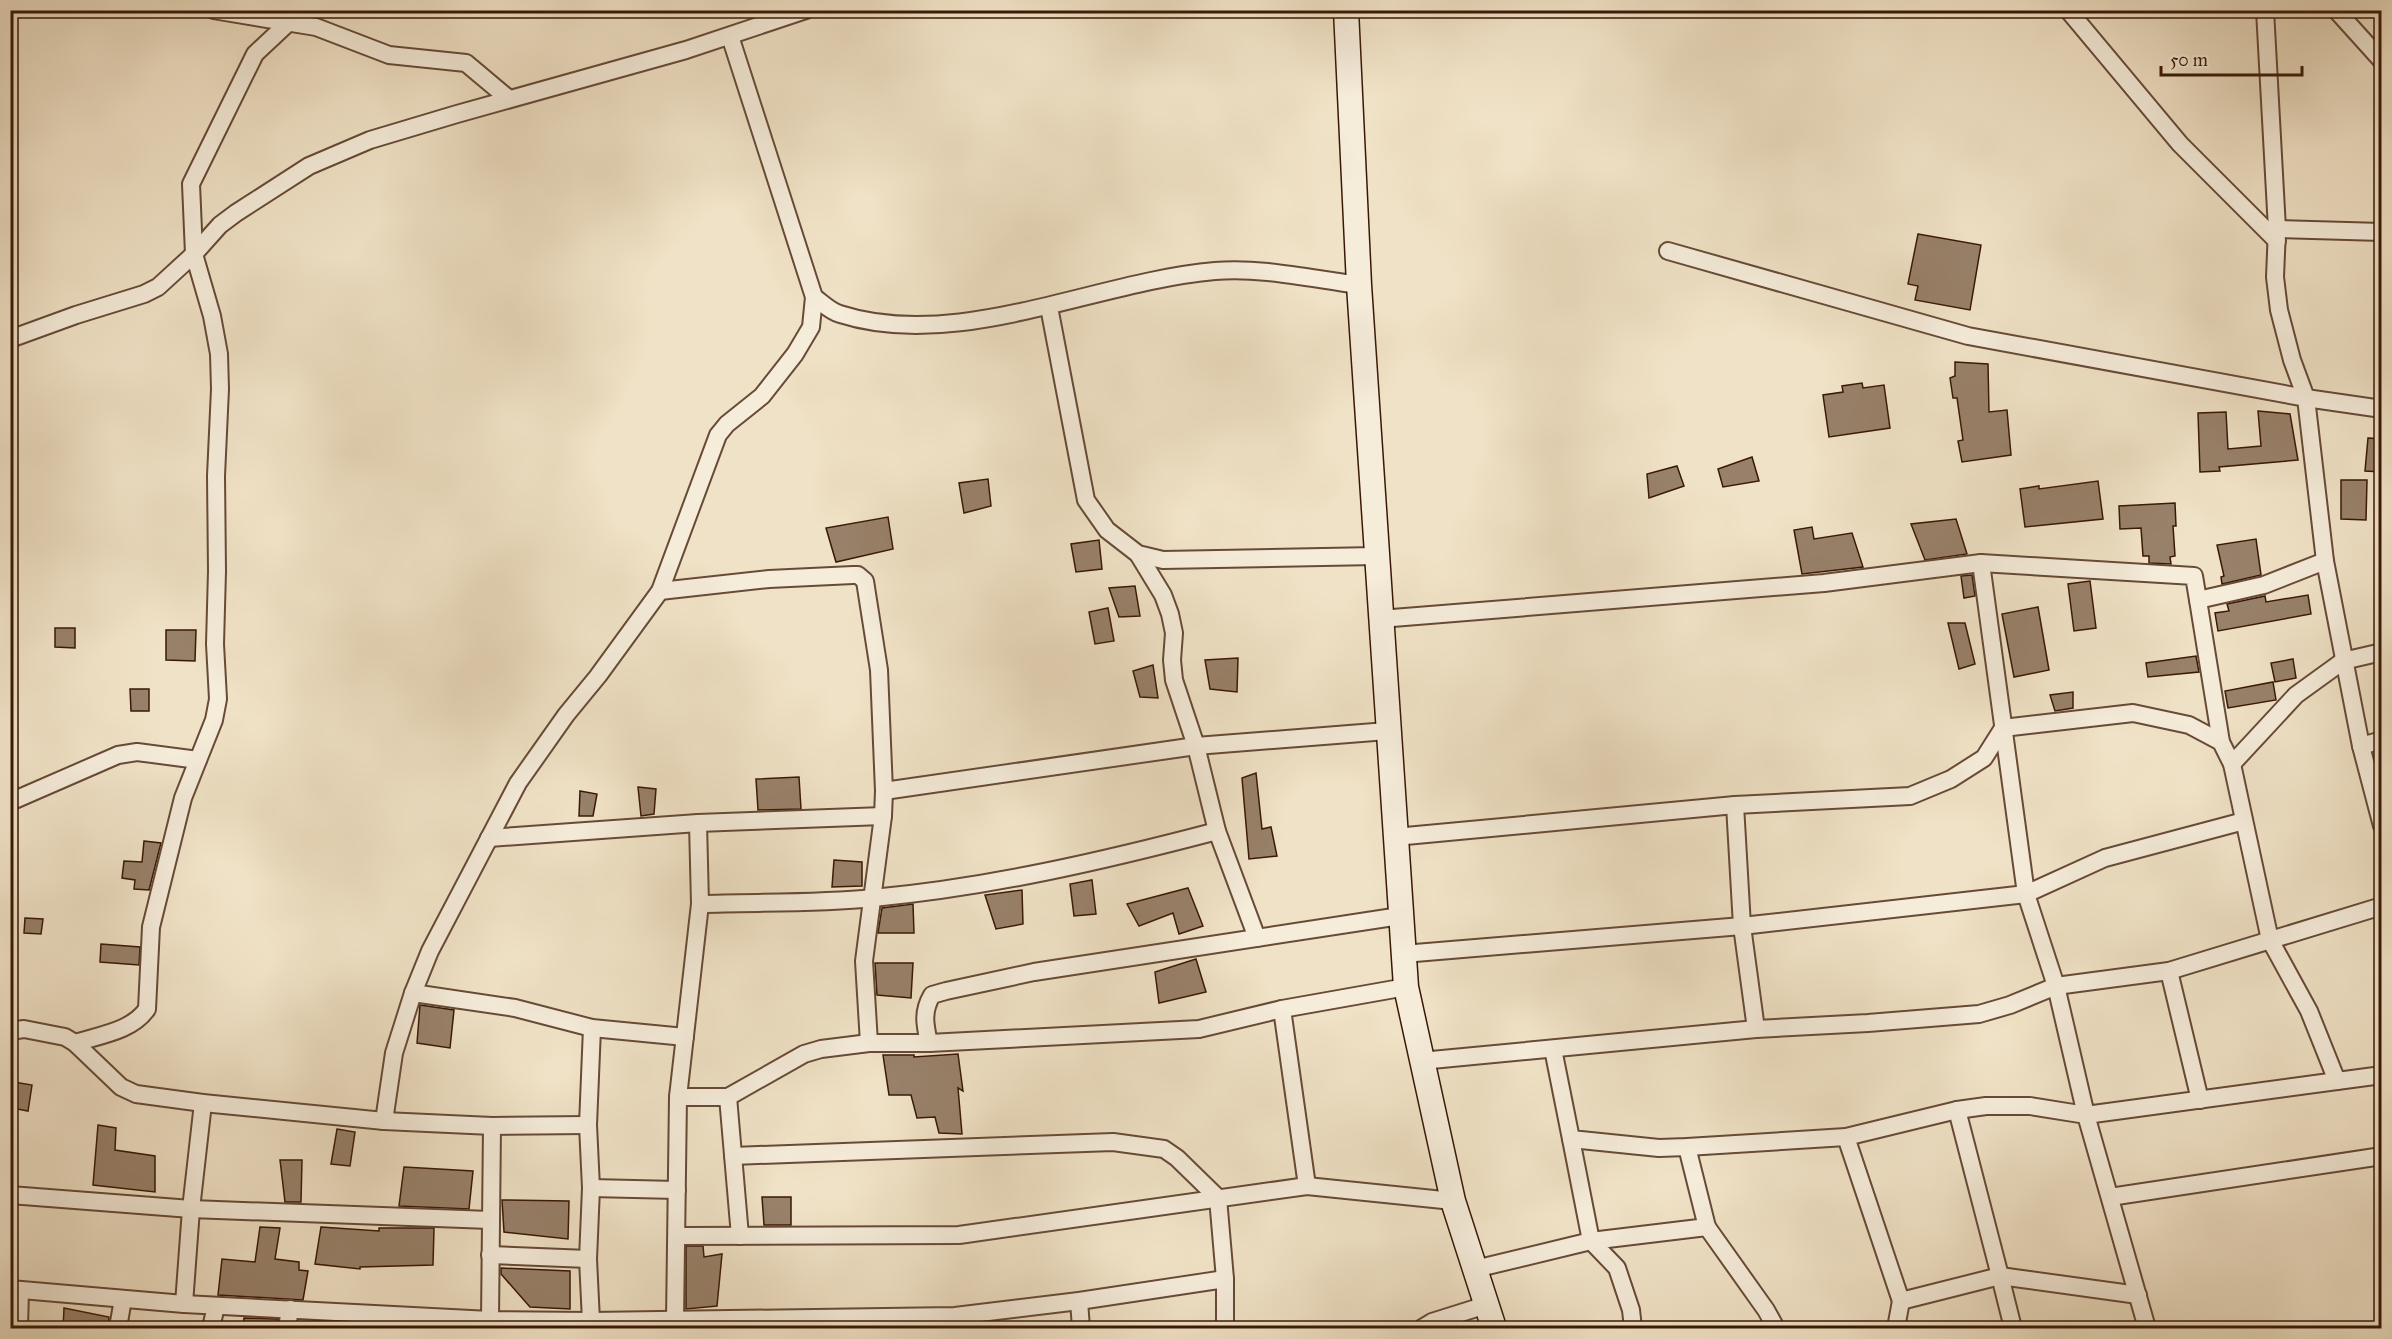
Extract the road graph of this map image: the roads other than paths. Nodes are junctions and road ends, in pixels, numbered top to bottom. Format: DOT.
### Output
graph roads {
  1 [pos="213,10"];
  2 [pos="302,10"];
  3 [pos="806,10"];
  4 [pos="1346,10"];
  5 [pos="2068,10"];
  6 [pos="2265,10"];
  7 [pos="2336,10"];
  8 [pos="289,22"];
  9 [pos="730,36"];
  10 [pos="2382,61"];
  11 [pos="509,99"];
  12 [pos="2382,232"];
  13 [pos="2277,235"];
  14 [pos="1668,251"];
  15 [pos="194,254"];
  16 [pos="1359,285"];
  17 [pos="814,297"];
  18 [pos="1050,307"];
  19 [pos="838,314"];
  20 [pos="811,327"];
  21 [pos="10,339"];
  22 [pos="2306,398"];
  23 [pos="2382,409"];
  24 [pos="1138,554"];
  25 [pos="1376,556"];
  26 [pos="2325,561"];
  27 [pos="1981,563"];
  28 [pos="660,591"];
  29 [pos="2198,600"];
  30 [pos="1380,619"];
  31 [pos="2382,652"];
  32 [pos="2343,661"];
  33 [pos="2004,728"];
  34 [pos="1387,731"];
  35 [pos="2382,740"];
  36 [pos="2221,742"];
  37 [pos="1196,746"];
  38 [pos="2361,746"];
  39 [pos="198,760"];
  40 [pos="2232,764"];
  41 [pos="884,791"];
  42 [pos="10,802"];
  43 [pos="1736,805"];
  44 [pos="883,816"];
  45 [pos="2244,821"];
  46 [pos="698,823"];
  47 [pos="2381,826"];
  48 [pos="1217,831"];
  49 [pos="1395,837"];
  50 [pos="489,838"];
  51 [pos="2026,894"];
  52 [pos="872,898"];
  53 [pos="700,904"];
  54 [pos="2382,906"];
  55 [pos="1400,915"];
  56 [pos="1743,926"];
  57 [pos="1257,938"];
  58 [pos="2270,940"];
  59 [pos="1403,954"];
  60 [pos="2169,971"];
  61 [pos="2056,986"];
  62 [pos="1406,987"];
  63 [pos="412,993"];
  64 [pos="1282,1009"];
  65 [pos="592,1028"];
  66 [pos="1756,1029"];
  67 [pos="10,1031"];
  68 [pos="685,1037"];
  69 [pos="75,1043"];
  70 [pos="869,1043"];
  71 [pos="929,1043"];
  72 [pos="1553,1049"];
  73 [pos="1421,1061"];
  74 [pos="2382,1075"];
  75 [pos="2337,1081"];
  76 [pos="678,1097"];
  77 [pos="728,1097"];
  78 [pos="2200,1100"];
  79 [pos="203,1103"];
  80 [pos="1957,1110"];
  81 [pos="2086,1114"];
  82 [pos="384,1122"];
  83 [pos="588,1125"];
  84 [pos="492,1126"];
  85 [pos="1846,1137"];
  86 [pos="1571,1139"];
  87 [pos="1687,1147"];
  88 [pos="733,1156"];
  89 [pos="2382,1156"];
  90 [pos="1307,1186"];
  91 [pos="591,1188"];
  92 [pos="677,1190"];
  93 [pos="10,1195"];
  94 [pos="2110,1197"];
  95 [pos="1218,1198"];
  96 [pos="1453,1202"];
  97 [pos="191,1209"];
  98 [pos="490,1220"];
  99 [pos="1707,1227"];
  100 [pos="677,1236"];
  101 [pos="740,1236"];
  102 [pos="1591,1242"];
  103 [pos="490,1255"];
  104 [pos="588,1259"];
  105 [pos="1475,1269"];
  106 [pos="2001,1276"];
  107 [pos="1225,1279"];
  108 [pos="15,1289"];
  109 [pos="2138,1295"];
  110 [pos="123,1299"];
  111 [pos="1079,1301"];
  112 [pos="1901,1301"];
  113 [pos="184,1304"];
  114 [pos="1486,1305"];
  115 [pos="216,1306"];
  116 [pos="290,1309"];
  117 [pos="490,1320"];
  118 [pos="675,1320"];
  119 [pos="591,1321"];
  120 [pos="380,1322"];
  121 [pos="841,1322"];
  122 [pos="956,1322"];
  123 [pos="1083,1327"];
  124 [pos="19,1329"];
  125 [pos="118,1329"];
  126 [pos="211,1329"];
  127 [pos="287,1329"];
  128 [pos="1225,1329"];
  129 [pos="1422,1329"];
  130 [pos="1494,1329"];
  131 [pos="1634,1329"];
  132 [pos="1776,1329"];
  133 [pos="1896,1329"];
  134 [pos="2013,1329"];
  135 [pos="2147,1329"];
  1 -- 8 [label="street"];
  2 -- 8 [label="street"];
  3 -- 9 [label="street"];
  4 -- 16 [label="street"];
  5 -- 13 [label="street"];
  6 -- 13 [label="street"];
  7 -- 10 [label="street"];
  8 -- 11 [label="street"];
  8 -- 15 [label="street"];
  9 -- 11 [label="street"];
  9 -- 17 [label="street"];
  11 -- 15 [label="street"];
  12 -- 13 [label="street"];
  13 -- 22 [label="street"];
  14 -- 22 [label="street"];
  15 -- 21 [label="street"];
  15 -- 39 [label="street"];
  16 -- 18 [label="street"];
  16 -- 25 [label="street"];
  17 -- 19 [label="street"];
  17 -- 20 [label="street"];
  18 -- 19 [label="street"];
  18 -- 24 [label="street"];
  19 -- 20 [label="street"];
  20 -- 28 [label="street"];
  22 -- 23 [label="street"];
  22 -- 26 [label="street"];
  24 -- 25 [label="street"];
  24 -- 37 [label="street"];
  25 -- 30 [label="street"];
  26 -- 29 [label="street"];
  26 -- 32 [label="street"];
  27 -- 29 [label="street"];
  27 -- 30 [label="street"];
  27 -- 33 [label="street"];
  28 -- 41 [label="street"];
  28 -- 50 [label="street"];
  29 -- 36 [label="street"];
  30 -- 34 [label="street"];
  31 -- 32 [label="street"];
  32 -- 38 [label="street"];
  32 -- 40 [label="street"];
  33 -- 36 [label="street"];
  33 -- 43 [label="street"];
  33 -- 51 [label="street"];
  34 -- 37 [label="street"];
  34 -- 49 [label="street"];
  35 -- 38 [label="street"];
  36 -- 40 [label="street"];
  37 -- 41 [label="street"];
  37 -- 48 [label="street"];
  38 -- 47 [label="street"];
  39 -- 42 [label="street"];
  39 -- 69 [label="street"];
  40 -- 45 [label="street"];
  41 -- 44 [label="street"];
  43 -- 49 [label="street"];
  43 -- 56 [label="street"];
  44 -- 46 [label="street"];
  44 -- 52 [label="street"];
  45 -- 51 [label="street"];
  45 -- 58 [label="street"];
  46 -- 50 [label="street"];
  46 -- 53 [label="street"];
  48 -- 52 [label="street"];
  48 -- 57 [label="street"];
  49 -- 55 [label="street"];
  50 -- 63 [label="street"];
  51 -- 56 [label="street"];
  51 -- 61 [label="street"];
  52 -- 53 [label="street"];
  52 -- 70 [label="street"];
  53 -- 68 [label="street"];
  54 -- 58 [label="street"];
  55 -- 57 [label="street"];
  55 -- 59 [label="street"];
  56 -- 59 [label="street"];
  56 -- 66 [label="street"];
  57 -- 71 [label="street"];
  58 -- 60 [label="street"];
  58 -- 75 [label="street"];
  59 -- 62 [label="street"];
  60 -- 61 [label="street"];
  60 -- 78 [label="street"];
  61 -- 66 [label="street"];
  61 -- 81 [label="street"];
  62 -- 64 [label="street"];
  62 -- 73 [label="street"];
  63 -- 65 [label="street"];
  63 -- 82 [label="street"];
  64 -- 71 [label="street"];
  64 -- 90 [label="street"];
  65 -- 68 [label="street"];
  65 -- 83 [label="street"];
  66 -- 72 [label="street"];
  67 -- 69 [label="street"];
  68 -- 76 [label="street"];
  69 -- 79 [label="street"];
  70 -- 71 [label="street"];
  70 -- 77 [label="street"];
  72 -- 73 [label="street"];
  72 -- 86 [label="street"];
  73 -- 96 [label="street"];
  74 -- 75 [label="street"];
  75 -- 78 [label="street"];
  76 -- 77 [label="street"];
  76 -- 92 [label="street"];
  77 -- 88 [label="street"];
  78 -- 81 [label="street"];
  79 -- 82 [label="street"];
  79 -- 97 [label="street"];
  80 -- 81 [label="street"];
  80 -- 85 [label="street"];
  80 -- 106 [label="street"];
  81 -- 94 [label="street"];
  82 -- 84 [label="street"];
  83 -- 84 [label="street"];
  83 -- 91 [label="street"];
  84 -- 98 [label="street"];
  85 -- 87 [label="street"];
  85 -- 112 [label="street"];
  86 -- 87 [label="street"];
  86 -- 102 [label="street"];
  87 -- 99 [label="street"];
  88 -- 95 [label="street"];
  88 -- 101 [label="street"];
  89 -- 94 [label="street"];
  90 -- 95 [label="street"];
  90 -- 96 [label="street"];
  91 -- 92 [label="street"];
  91 -- 104 [label="street"];
  92 -- 100 [label="street"];
  93 -- 97 [label="street"];
  94 -- 109 [label="street"];
  95 -- 101 [label="street"];
  95 -- 107 [label="street"];
  96 -- 105 [label="street"];
  97 -- 98 [label="street"];
  97 -- 113 [label="street"];
  98 -- 103 [label="street"];
  99 -- 102 [label="street"];
  99 -- 132 [label="street"];
  100 -- 101 [label="street"];
  100 -- 118 [label="street"];
  102 -- 105 [label="street"];
  102 -- 131 [label="street"];
  103 -- 104 [label="street"];
  103 -- 117 [label="street"];
  104 -- 119 [label="street"];
  105 -- 114 [label="street"];
  106 -- 109 [label="street"];
  106 -- 112 [label="street"];
  106 -- 134 [label="street"];
  107 -- 111 [label="street"];
  107 -- 128 [label="street"];
  108 -- 110 [label="street"];
  108 -- 124 [label="street"];
  109 -- 135 [label="street"];
  110 -- 113 [label="street"];
  110 -- 125 [label="street"];
  111 -- 122 [label="street"];
  111 -- 123 [label="street"];
  112 -- 133 [label="street"];
  113 -- 115 [label="street"];
  114 -- 129 [label="street"];
  114 -- 130 [label="street"];
  115 -- 116 [label="street"];
  115 -- 126 [label="street"];
  116 -- 120 [label="street"];
  116 -- 127 [label="street"];
  117 -- 119 [label="street"];
  117 -- 120 [label="street"];
  118 -- 119 [label="street"];
  118 -- 121 [label="street"];
  121 -- 122 [label="street"];
}
